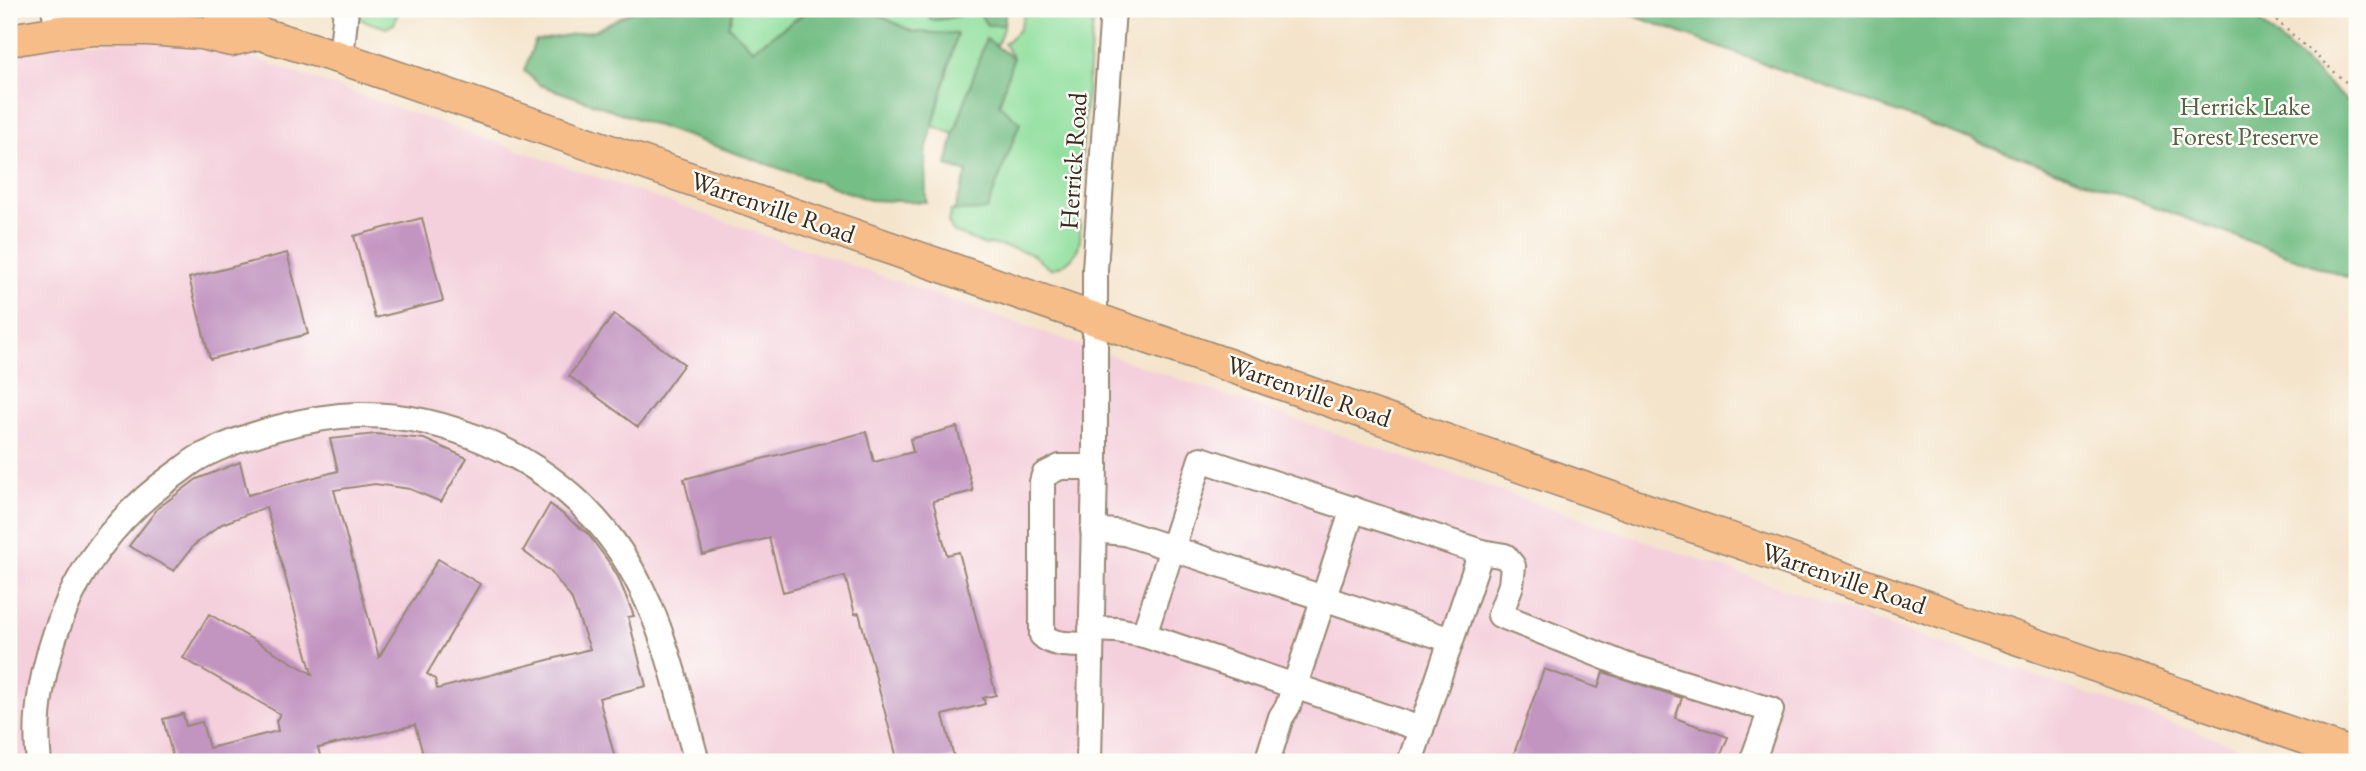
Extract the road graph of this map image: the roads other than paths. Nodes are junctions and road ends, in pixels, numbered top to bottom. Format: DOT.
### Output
graph roads {
  1 [pos="219,9"];
  2 [pos="346,9"];
  3 [pos="1113,9"];
  4 [pos="56,20"];
  5 [pos="258,33"];
  6 [pos="9,40"];
  7 [pos="341,58"];
  8 [pos="1094,317"];
  9 [pos="1095,467"];
  10 [pos="1353,509"];
  11 [pos="1093,530"];
  12 [pos="1172,548"];
  13 [pos="1481,552"];
  14 [pos="1323,598"];
  15 [pos="1144,635"];
  16 [pos="1091,637"];
  17 [pos="1451,640"];
  18 [pos="1294,686"];
  19 [pos="1421,729"];
  20 [pos="2357,756"];
  21 [pos="39,762"];
  22 [pos="697,762"];
  23 [pos="1089,762"];
  24 [pos="1267,762"];
  25 [pos="1410,762"];
  26 [pos="1752,762"];
  1 -- 5 [label="main road, Warrenville Road"];
  2 -- 7 [label="street"];
  3 -- 8 [label="street, Herrick Road"];
  4 -- 5 [label="main road, Warrenville Road"];
  4 -- 6 [label="main road, Warrenville Road"];
  5 -- 7 [label="main road, Warrenville Road"];
  7 -- 8 [label="main road, Warrenville Road"];
  8 -- 9 [label="street, Herrick Road"];
  8 -- 20 [label="main road, Warrenville Road"];
  9 -- 11 [label="street, Herrick Road"];
  9 -- 16 [label="street"];
  10 -- 12 [label="street"];
  10 -- 13 [label="street"];
  10 -- 14 [label="street"];
  11 -- 12 [label="street"];
  11 -- 16 [label="street, Herrick Road"];
  12 -- 14 [label="street"];
  12 -- 15 [label="street"];
  13 -- 17 [label="street"];
  13 -- 26 [label="street"];
  14 -- 17 [label="street"];
  14 -- 18 [label="street"];
  15 -- 16 [label="street"];
  15 -- 18 [label="street"];
  16 -- 23 [label="street, Herrick Road"];
  17 -- 19 [label="street"];
  18 -- 19 [label="street"];
  18 -- 24 [label="street"];
  19 -- 25 [label="street"];
  21 -- 22 [label="street"];
}
